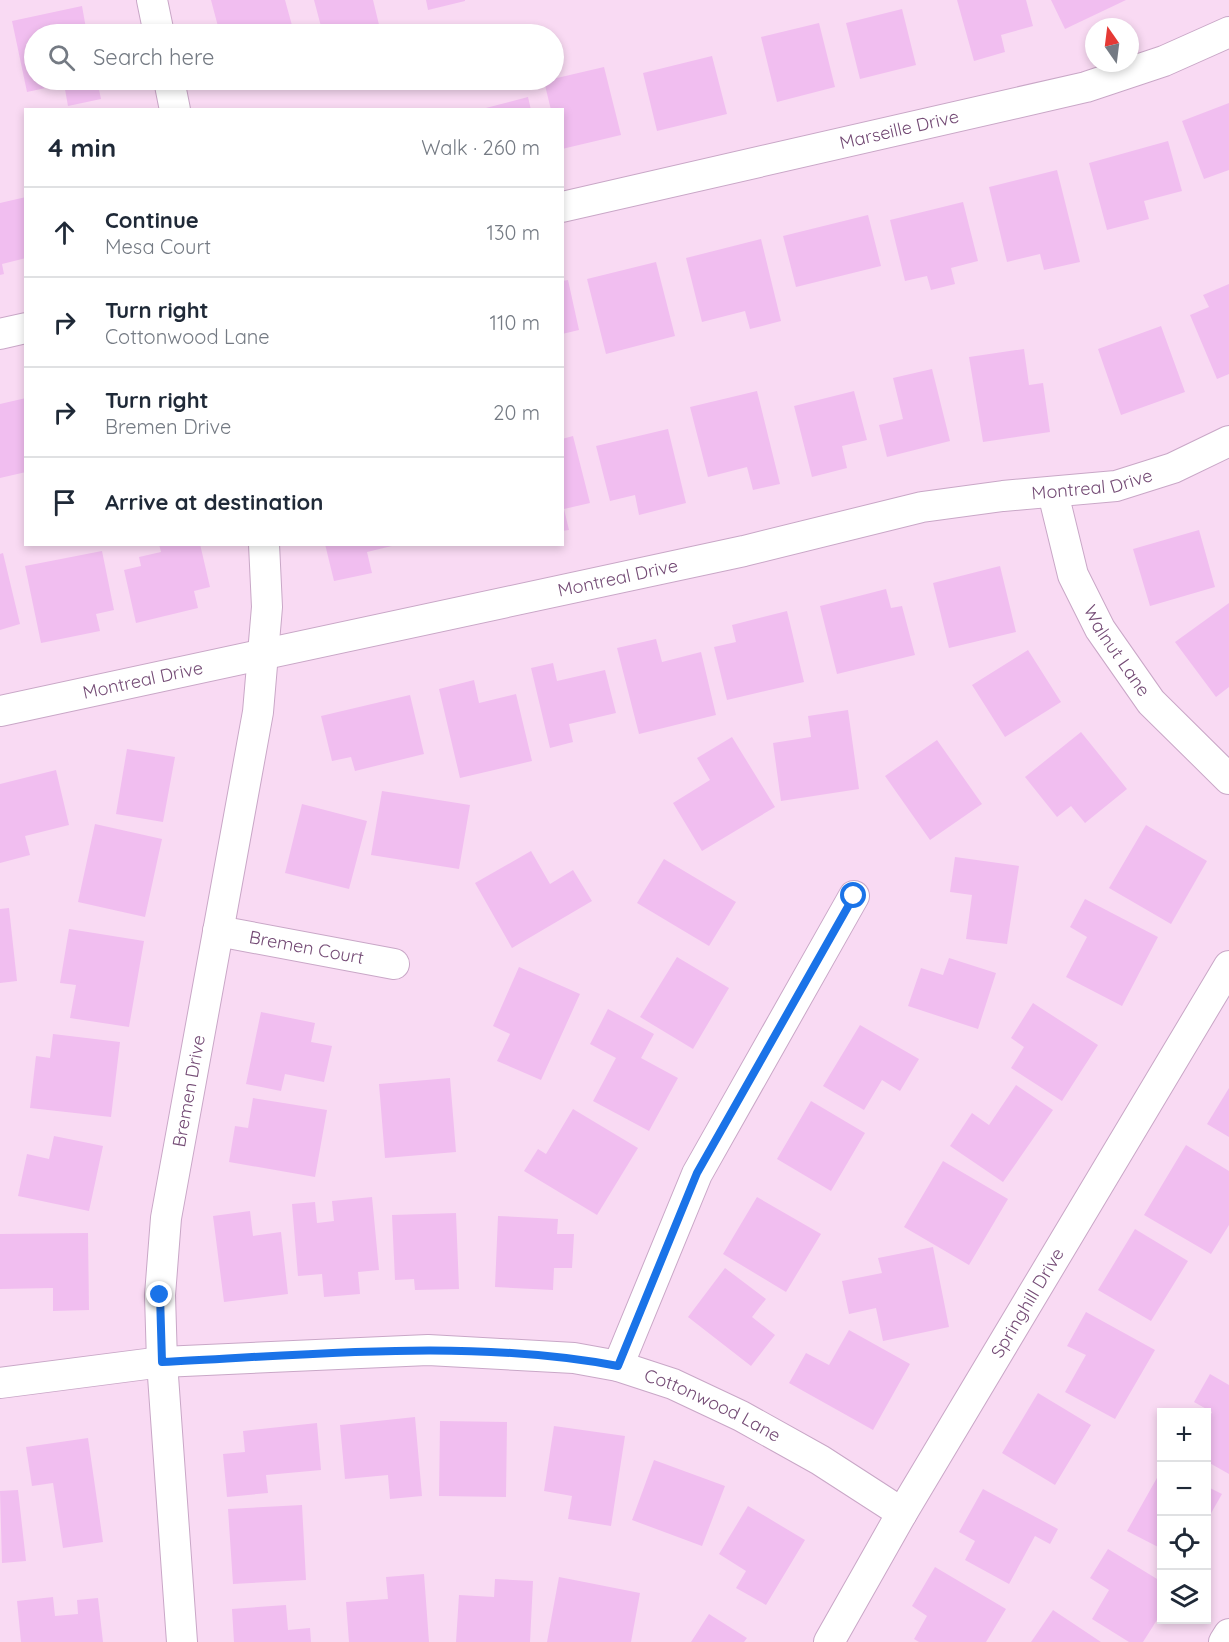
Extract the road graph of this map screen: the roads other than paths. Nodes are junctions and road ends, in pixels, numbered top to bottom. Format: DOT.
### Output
graph roads {
  1 [pos="152,0"];
  2 [pos="157,24"];
  3 [pos="1229,32"];
  4 [pos="171,90"];
  5 [pos="175,108"];
  6 [pos="564,207"];
  7 [pos="24,328"];
  8 [pos="0,334"];
  9 [pos="1229,441"];
  10 [pos="1053,493"];
  11 [pos="264,546"];
  12 [pos="263,654"];
  13 [pos="0,711"];
  14 [pos="1229,780"];
  15 [pos="854,896"];
  16 [pos="218,931"];
  17 [pos="394,964"];
  18 [pos="1229,966"];
  19 [pos="162,1362"];
  20 [pos="618,1366"];
  21 [pos="0,1383"];
  22 [pos="902,1513"];
  23 [pos="1229,1634"];
  24 [pos="182,1642"];
  25 [pos="829,1642"];
  26 [pos="1224,1642"];
  1 -- 2 [label="street"];
  3 -- 6 [label="street, Marseille Drive"];
  4 -- 5 [label="street"];
  7 -- 8 [label="street"];
  9 -- 10 [label="street, Montreal Drive"];
  10 -- 12 [label="street, Montreal Drive"];
  10 -- 14 [label="street, Walnut Lane"];
  11 -- 12 [label="street, Bremen Drive"];
  12 -- 13 [label="street, Montreal Drive"];
  12 -- 16 [label="street, Bremen Drive"];
  15 -- 20 [label="street"];
  16 -- 17 [label="street, Bremen Court"];
  16 -- 19 [label="street, Bremen Drive"];
  18 -- 22 [label="street, Springhill Drive"];
  19 -- 20 [label="street, Cottonwood Lane"];
  19 -- 21 [label="street, Cottonwood Lane"];
  19 -- 24 [label="street, Bremen Drive"];
  20 -- 22 [label="street, Cottonwood Lane"];
  22 -- 25 [label="street, Springhill Drive"];
  23 -- 26 [label="street"];
}
